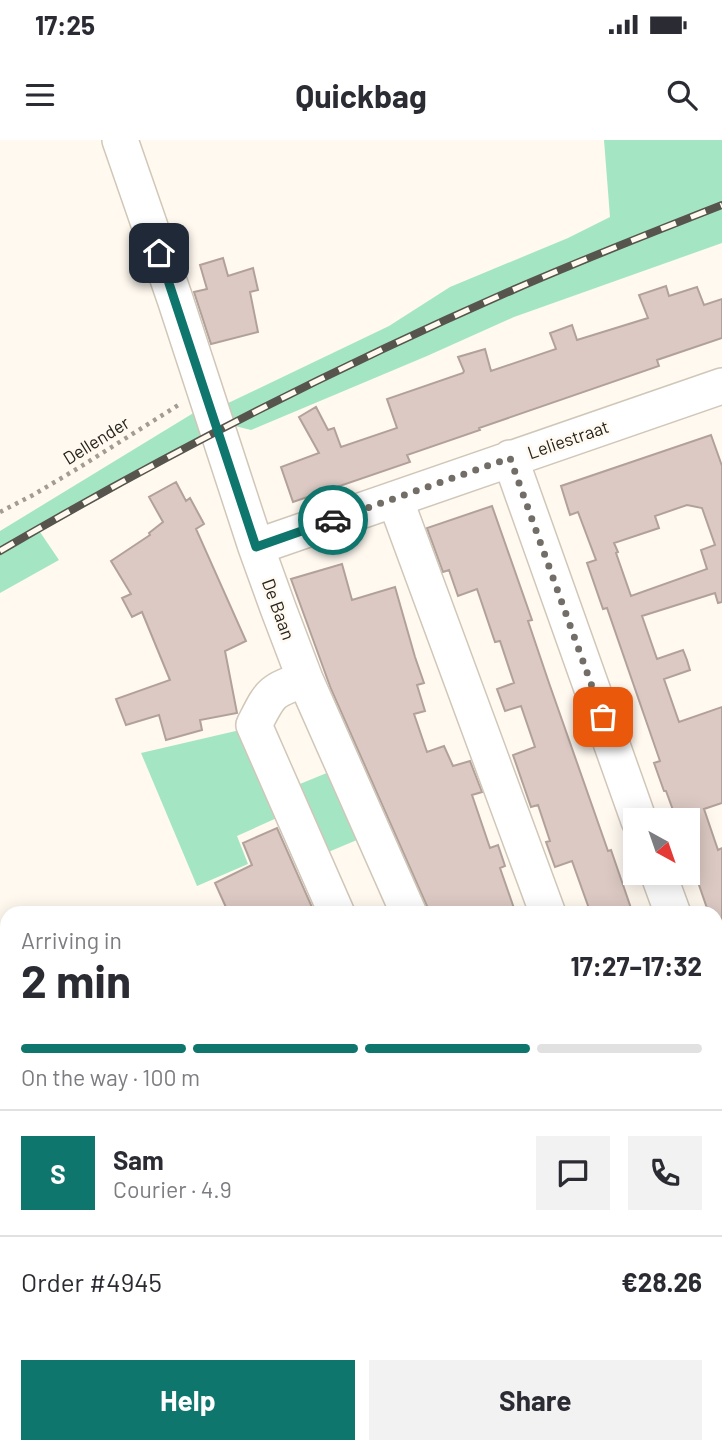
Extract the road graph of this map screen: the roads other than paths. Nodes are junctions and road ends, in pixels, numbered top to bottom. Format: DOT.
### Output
graph roads {
  1 [pos="120,140"];
  2 [pos="722,386"];
  3 [pos="510,458"];
  4 [pos="395,499"];
  5 [pos="256,547"];
  6 [pos="305,679"];
  7 [pos="634,808"];
  8 [pos="663,886"];
  9 [pos="333,906"];
  10 [pos="405,906"];
  11 [pos="545,906"];
  12 [pos="670,906"];
  1 -- 5 [label="street, De Baan"];
  2 -- 3 [label="street, Leliestraat"];
  3 -- 4 [label="street, Leliestraat"];
  3 -- 7 [label="street"];
  4 -- 5 [label="street, Leliestraat"];
  4 -- 11 [label="street"];
  5 -- 6 [label="street, De Baan"];
  6 -- 9 [label="street"];
  6 -- 10 [label="street, De Baan"];
  8 -- 12 [label="street"];
}
